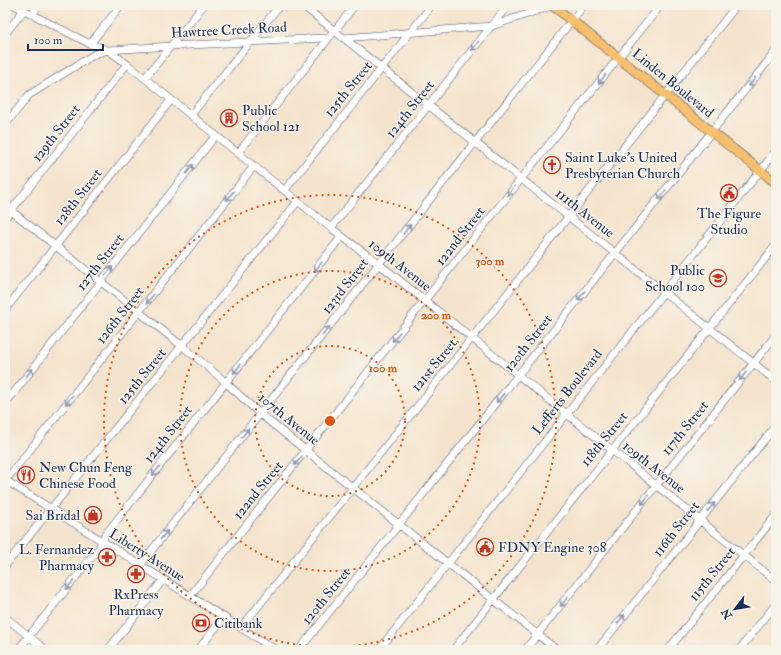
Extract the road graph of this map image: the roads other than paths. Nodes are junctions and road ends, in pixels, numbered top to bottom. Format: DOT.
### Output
graph roads {
  1 [pos="14,5"];
  2 [pos="39,5"];
  3 [pos="121,5"];
  4 [pos="204,5"];
  5 [pos="280,5"];
  6 [pos="302,5"];
  7 [pos="355,5"];
  8 [pos="432,5"];
  9 [pos="508,5"];
  10 [pos="553,5"];
  11 [pos="584,5"];
  12 [pos="661,5"];
  13 [pos="737,5"];
  14 [pos="24,10"];
  15 [pos="32,14"];
  16 [pos="572,21"];
  17 [pos="492,26"];
  18 [pos="334,31"];
  19 [pos="410,33"];
  20 [pos="5,34"];
  21 [pos="343,38"];
  22 [pos="327,40"];
  23 [pos="250,42"];
  24 [pos="90,44"];
  25 [pos="172,46"];
  26 [pos="108,50"];
  27 [pos="776,51"];
  28 [pos="619,58"];
  29 [pos="127,64"];
  30 [pos="382,69"];
  31 [pos="145,78"];
  32 [pos="665,95"];
  33 [pos="171,100"];
  34 [pos="429,106"];
  35 [pos="191,115"];
  36 [pos="5,126"];
  37 [pos="712,132"];
  38 [pos="216,135"];
  39 [pos="475,142"];
  40 [pos="776,151"];
  41 [pos="238,153"];
  42 [pos="254,166"];
  43 [pos="760,171"];
  44 [pos="521,179"];
  45 [pos="776,184"];
  46 [pos="285,190"];
  47 [pos="298,201"];
  48 [pos="8,209"];
  49 [pos="568,216"];
  50 [pos="5,218"];
  51 [pos="330,228"];
  52 [pos="342,236"];
  53 [pos="776,245"];
  54 [pos="56,246"];
  55 [pos="615,254"];
  56 [pos="379,264"];
  57 [pos="101,282"];
  58 [pos="663,292"];
  59 [pos="425,301"];
  60 [pos="5,310"];
  61 [pos="139,312"];
  62 [pos="709,329"];
  63 [pos="776,335"];
  64 [pos="471,338"];
  65 [pos="182,346"];
  66 [pos="754,363"];
  67 [pos="518,376"];
  68 [pos="776,381"];
  69 [pos="226,383"];
  70 [pos="5,404"];
  71 [pos="260,414"];
  72 [pos="566,414"];
  73 [pos="776,425"];
  74 [pos="306,450"];
  75 [pos="612,450"];
  76 [pos="5,479"];
  77 [pos="656,485"];
  78 [pos="353,487"];
  79 [pos="51,510"];
  80 [pos="776,515"];
  81 [pos="700,520"];
  82 [pos="399,524"];
  83 [pos="102,542"];
  84 [pos="744,555"];
  85 [pos="448,563"];
  86 [pos="140,565"];
  87 [pos="5,566"];
  88 [pos="163,580"];
  89 [pos="776,581"];
  90 [pos="190,596"];
  91 [pos="494,599"];
  92 [pos="776,604"];
  93 [pos="5,617"];
  94 [pos="224,617"];
  95 [pos="241,628"];
  96 [pos="537,635"];
  97 [pos="29,636"];
  98 [pos="18,650"];
  99 [pos="46,650"];
  100 [pos="108,650"];
  101 [pos="198,650"];
  102 [pos="276,650"];
  103 [pos="299,650"];
  104 [pos="379,650"];
  105 [pos="453,650"];
  106 [pos="525,650"];
  107 [pos="557,650"];
  108 [pos="597,650"];
  109 [pos="668,650"];
  110 [pos="739,650"];
  1 -- 14 [label="street, 109th Avenue"];
  2 -- 15 [label="street"];
  3 -- 24 [label="street"];
  4 -- 25 [label="street"];
  5 -- 23 [label="street"];
  6 -- 18 [label="street, 111th Avenue"];
  7 -- 18 [label="street"];
  8 -- 19 [label="street, 125th Street"];
  9 -- 17 [label="street, 124th Street"];
  10 -- 16 [label="main road, Linden Boulevard"];
  10 -- 17 [label="street"];
  11 -- 16 [label="street, 123rd Street"];
  12 -- 28 [label="street, 122nd Street"];
  13 -- 32 [label="street, 121st Street"];
  14 -- 15 [label="street, 109th Avenue"];
  14 -- 20 [label="street"];
  15 -- 24 [label="street, 109th Avenue"];
  16 -- 28 [label="main road, Linden Boulevard"];
  16 -- 39 [label="street, 123rd Street"];
  17 -- 19 [label="street"];
  17 -- 34 [label="street, 124th Street, one-way"];
  18 -- 21 [label="street, 111th Avenue"];
  18 -- 22 [label="street"];
  19 -- 21 [label="street"];
  19 -- 30 [label="street, 125th Street"];
  21 -- 30 [label="street, 111th Avenue"];
  22 -- 23 [label="street, Hawtree Creek Road"];
  22 -- 41 [label="street"];
  23 -- 25 [label="street, Hawtree Creek Road"];
  23 -- 35 [label="street"];
  24 -- 26 [label="street, 109th Avenue"];
  25 -- 26 [label="street, Hawtree Creek Road"];
  25 -- 31 [label="street"];
  26 -- 29 [label="street, 109th Avenue"];
  26 -- 36 [label="street"];
  27 -- 37 [label="street, 120th Street, one-way"];
  28 -- 32 [label="main road, Linden Boulevard"];
  28 -- 44 [label="street, 122nd Street, one-way"];
  29 -- 31 [label="street, 109th Avenue"];
  29 -- 48 [label="street, 129th Street"];
  30 -- 34 [label="street, 111th Avenue"];
  30 -- 46 [label="street, 125th Street"];
  31 -- 33 [label="street, 109th Avenue"];
  32 -- 37 [label="main road, Linden Boulevard"];
  32 -- 49 [label="street, 121st Street"];
  33 -- 35 [label="street, 109th Avenue"];
  33 -- 54 [label="street, 128th Street"];
  34 -- 39 [label="street, 111th Avenue"];
  34 -- 51 [label="street, 124th Street"];
  35 -- 38 [label="street, 109th Avenue"];
  37 -- 43 [label="main road, Linden Boulevard"];
  37 -- 55 [label="street, 120th Street, one-way"];
  38 -- 41 [label="street, 109th Avenue"];
  57 -- 38 [label="street, 127th Street, one-way"];
  39 -- 44 [label="street, 111th Avenue"];
  56 -- 39 [label="street, 123rd Street, one-way"];
  40 -- 43 [label="street, Lefferts Boulevard"];
  41 -- 42 [label="street, 109th Avenue"];
  42 -- 46 [label="street, 109th Avenue"];
  42 -- 61 [label="street, 126th Street, one-way"];
  43 -- 45 [label="main road, Linden Boulevard"];
  43 -- 58 [label="street, Lefferts Boulevard"];
  44 -- 49 [label="street, 111th Avenue"];
  44 -- 59 [label="street, 122nd Street, one-way"];
  46 -- 47 [label="street, 109th Avenue"];
  47 -- 51 [label="street, 109th Avenue"];
  47 -- 65 [label="street, 125th Street"];
  48 -- 50 [label="street, 129th Street"];
  48 -- 54 [label="street, 107th Avenue"];
  49 -- 55 [label="street, 111th Avenue"];
  49 -- 64 [label="street, 121st Street"];
  51 -- 52 [label="street, 109th Avenue"];
  52 -- 56 [label="street, 109th Avenue"];
  52 -- 69 [label="street, 124th Street, one-way"];
  53 -- 62 [label="street, 118th Street"];
  54 -- 57 [label="street, 107th Avenue"];
  54 -- 60 [label="street, 128th Street"];
  55 -- 58 [label="street, 111th Avenue"];
  55 -- 67 [label="street, 120th Street, one-way"];
  56 -- 59 [label="street, 109th Avenue"];
  71 -- 56 [label="street, 123rd Street, one-way"];
  57 -- 61 [label="street, 107th Avenue"];
  70 -- 57 [label="street, 127th Street, one-way"];
  58 -- 62 [label="street, 111th Avenue"];
  58 -- 72 [label="street, Lefferts Boulevard"];
  59 -- 64 [label="street, 109th Avenue"];
  59 -- 74 [label="street, 122nd Street, one-way"];
  61 -- 65 [label="street, 107th Avenue"];
  61 -- 76 [label="street, 126th Street, one-way"];
  62 -- 66 [label="street, 111th Avenue"];
  62 -- 75 [label="street, 118th Street"];
  63 -- 66 [label="street, 117th Street"];
  64 -- 67 [label="street, 109th Avenue"];
  64 -- 78 [label="street, 121st Street"];
  65 -- 69 [label="street, 107th Avenue"];
  65 -- 79 [label="street, 125th Street"];
  66 -- 68 [label="street, 111th Avenue"];
  66 -- 77 [label="street, 117th Street, one-way"];
  67 -- 72 [label="street, 109th Avenue"];
  67 -- 82 [label="street, 120th Street, one-way"];
  69 -- 71 [label="street, 107th Avenue"];
  69 -- 83 [label="street, 124th Street, one-way"];
  71 -- 74 [label="street, 107th Avenue"];
  86 -- 71 [label="street, 123rd Street, one-way"];
  72 -- 75 [label="street, 109th Avenue"];
  72 -- 85 [label="street, Lefferts Boulevard"];
  81 -- 73 [label="street, 116th Street, one-way"];
  74 -- 78 [label="street, 107th Avenue"];
  74 -- 90 [label="street, 122nd Street, one-way"];
  75 -- 77 [label="street, 109th Avenue"];
  75 -- 91 [label="street, 118th Street"];
  76 -- 79 [label="street, Liberty Avenue"];
  77 -- 81 [label="street, 109th Avenue"];
  77 -- 96 [label="street, 117th Street, one-way"];
  78 -- 82 [label="street, 107th Avenue"];
  78 -- 95 [label="street, 121st Street"];
  79 -- 83 [label="street, Liberty Avenue"];
  79 -- 87 [label="street, 125th Street"];
  80 -- 84 [label="street, 115th Street"];
  81 -- 84 [label="street, 109th Avenue"];
  108 -- 81 [label="street, 116th Street, one-way"];
  82 -- 85 [label="street, 107th Avenue"];
  82 -- 103 [label="street, 120th Street"];
  83 -- 86 [label="street, Liberty Avenue"];
  83 -- 97 [label="street, 124th Street, one-way"];
  84 -- 89 [label="street, 109th Avenue"];
  84 -- 109 [label="street, 115th Street"];
  85 -- 91 [label="street, 107th Avenue"];
  85 -- 104 [label="street, Lefferts Boulevard"];
  86 -- 88 [label="street, Liberty Avenue"];
  88 -- 90 [label="street, Liberty Avenue"];
  88 -- 100 [label="street"];
  90 -- 94 [label="street, Liberty Avenue"];
  91 -- 96 [label="street, 107th Avenue"];
  91 -- 105 [label="street, 118th Street"];
  92 -- 110 [label="street"];
  93 -- 97 [label="street"];
  94 -- 95 [label="street, Liberty Avenue"];
  94 -- 101 [label="street"];
  95 -- 102 [label="street, Liberty Avenue"];
  96 -- 106 [label="street, 117th Street"];
  96 -- 107 [label="street, 107th Avenue"];
  97 -- 98 [label="street, 124th Street"];
  97 -- 99 [label="street"];
}
